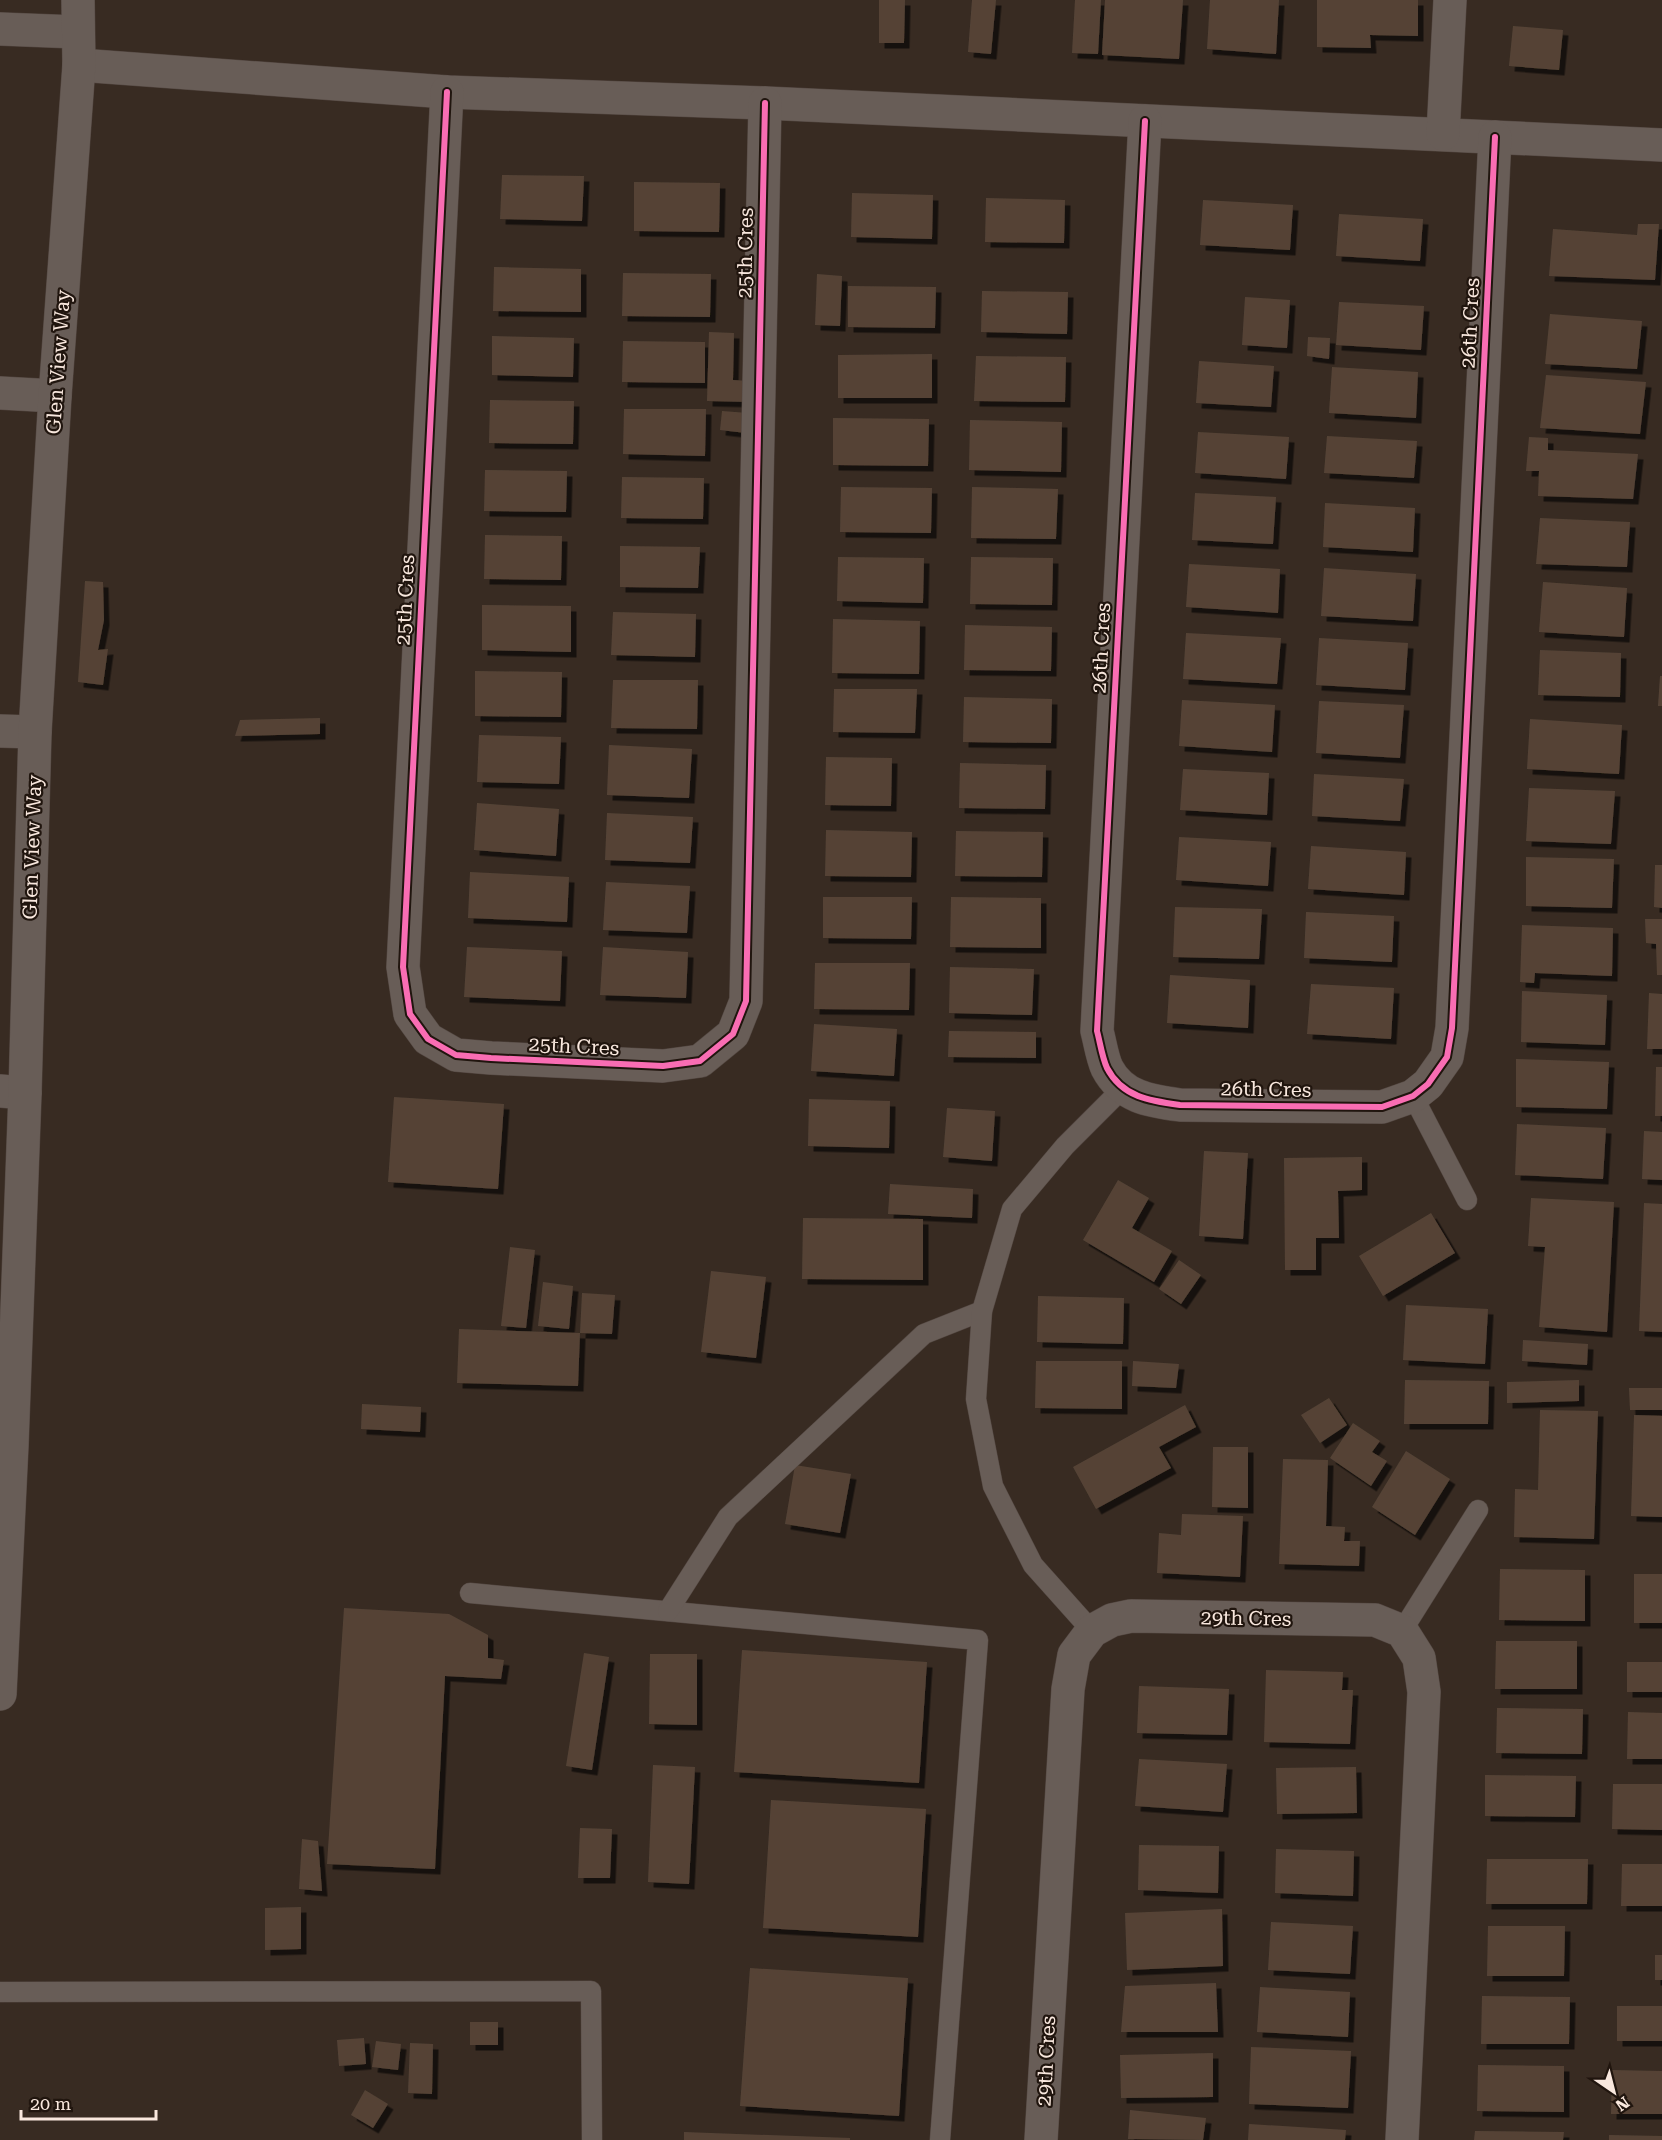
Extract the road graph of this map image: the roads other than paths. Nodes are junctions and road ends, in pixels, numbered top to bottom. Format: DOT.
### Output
graph roads {
  1 [pos="1450,0"];
  2 [pos="78,16"];
  3 [pos="0,29"];
  4 [pos="79,64"];
  5 [pos="447,92"];
  6 [pos="765,103"];
  7 [pos="1145,121"];
  8 [pos="1443,134"];
  9 [pos="1495,137"];
  10 [pos="1662,145"];
  11 [pos="0,393"];
  12 [pos="55,396"];
  13 [pos="0,731"];
  14 [pos="35,732"];
  15 [pos="1122,1089"];
  16 [pos="13,1092"];
  17 [pos="1413,1096"];
  18 [pos="1467,1200"];
  19 [pos="982,1311"];
  20 [pos="6,1445"];
  21 [pos="1478,1510"];
  22 [pos="470,1593"];
  23 [pos="668,1611"];
  24 [pos="1092,1631"];
  25 [pos="1402,1631"];
  26 [pos="0,1694"];
  27 [pos="0,1992"];
  28 [pos="592,2140"];
  29 [pos="940,2140"];
  30 [pos="1041,2140"];
  31 [pos="1402,2140"];
  1 -- 8 [label="street"];
  2 -- 3 [label="street"];
  2 -- 4 [label="street, Glen View Way"];
  4 -- 5 [label="street"];
  4 -- 12 [label="street, Glen View Way"];
  5 -- 6 [label="street"];
  5 -- 6 [label="street, 25th Cres"];
  6 -- 7 [label="street"];
  7 -- 8 [label="street"];
  7 -- 15 [label="street, 26th Cres"];
  8 -- 9 [label="street"];
  9 -- 10 [label="street"];
  9 -- 17 [label="street, 26th Cres"];
  11 -- 12 [label="street"];
  12 -- 14 [label="street, Glen View Way"];
  13 -- 14 [label="street"];
  14 -- 16 [label="street, Glen View Way"];
  15 -- 17 [label="street, 26th Cres"];
  15 -- 19 [label="lane"];
  16 -- 20 [label="street, Glen View Way"];
  17 -- 18 [label="lane"];
  19 -- 23 [label="lane"];
  19 -- 24 [label="lane"];
  20 -- 26 [label="street, Glen View Way"];
  21 -- 25 [label="lane"];
  22 -- 23 [label="lane"];
  23 -- 29 [label="lane"];
  24 -- 25 [label="street, 29th Cres"];
  24 -- 30 [label="street, 29th Cres"];
  25 -- 31 [label="street"];
  27 -- 28 [label="lane"];
}
